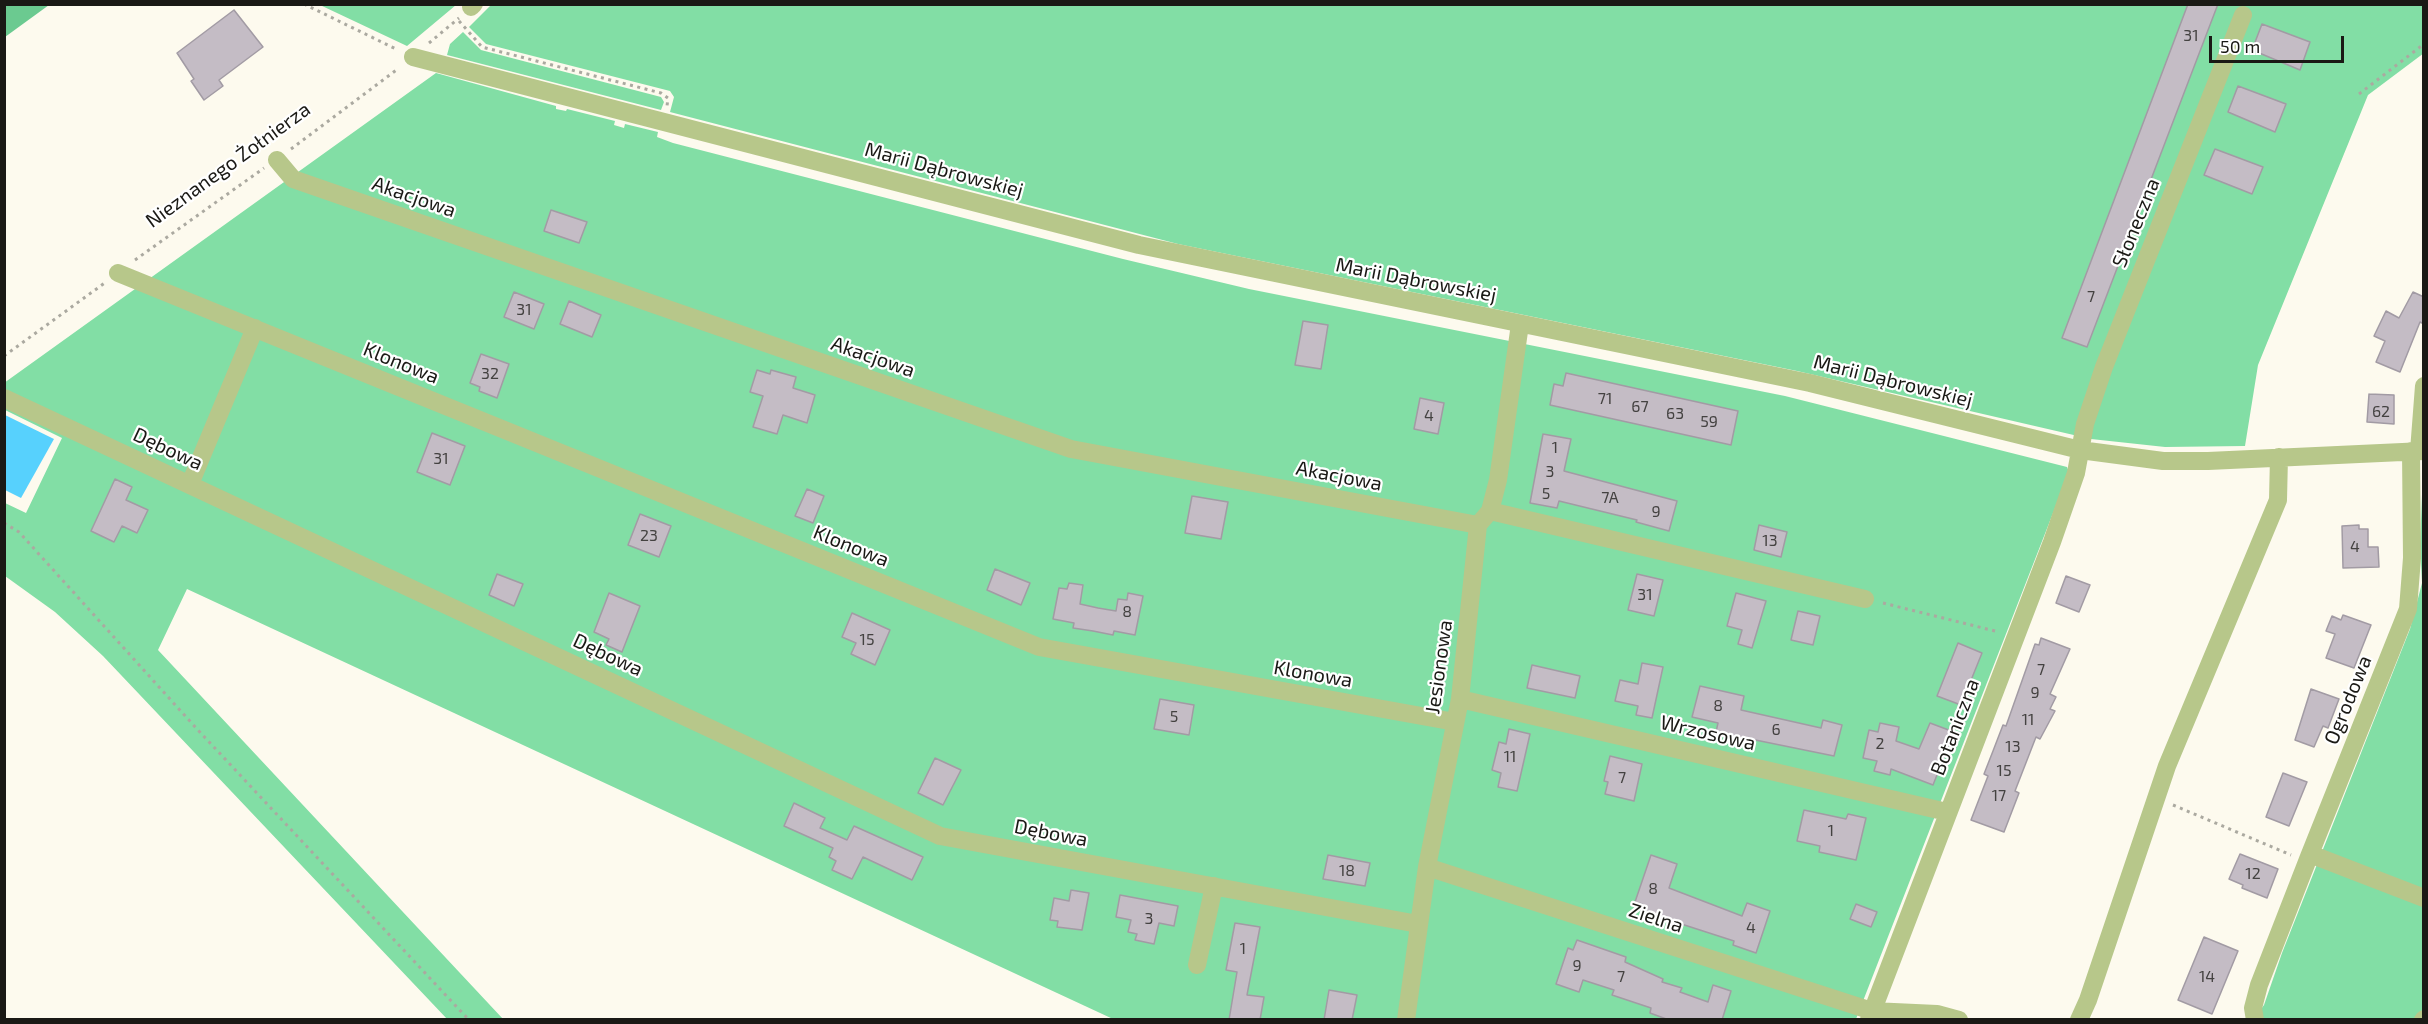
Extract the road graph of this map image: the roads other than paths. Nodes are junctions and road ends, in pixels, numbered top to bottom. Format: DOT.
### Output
graph roads {
  1 [pos="2243,15"];
  2 [pos="413,57"];
  3 [pos="277,160"];
  4 [pos="118,273"];
  5 [pos="1520,324"];
  6 [pos="255,328"];
  7 [pos="2424,386"];
  8 [pos="4,398"];
  9 [pos="2080,450"];
  10 [pos="2418,451"];
  11 [pos="2279,457"];
  12 [pos="190,484"];
  13 [pos="1490,511"];
  14 [pos="1478,525"];
  15 [pos="2412,558"];
  16 [pos="2424,574"];
  17 [pos="1865,599"];
  18 [pos="1460,699"];
  19 [pos="1455,722"];
  20 [pos="1947,812"];
  21 [pos="2308,858"];
  22 [pos="1427,867"];
  23 [pos="1214,886"];
  24 [pos="2424,898"];
  25 [pos="1418,924"];
  26 [pos="1197,965"];
  27 [pos="1870,1015"];
  28 [pos="1406,1020"];
  29 [pos="1959,1020"];
  30 [pos="2079,1020"];
  31 [pos="2255,1020"];
  1 -- 9 [label="street, Słoneczna"];
  2 -- 5 [label="street, Marii Dąbrowskiej"];
  3 -- 14 [label="street, Akacjowa"];
  4 -- 6 [label="street, Klonowa"];
  5 -- 9 [label="street, Marii Dąbrowskiej"];
  5 -- 13 [label="street"];
  6 -- 12 [label="street"];
  6 -- 19 [label="street, Klonowa"];
  7 -- 10 [label="street, Ogrodowa"];
  8 -- 12 [label="street, Dębowa"];
  9 -- 11 [label="street, Marii Dąbrowskiej"];
  9 -- 20 [label="street, Botaniczna"];
  10 -- 11 [label="street, Marii Dąbrowskiej"];
  10 -- 15 [label="street, Ogrodowa"];
  11 -- 30 [label="street"];
  12 -- 23 [label="street, Dębowa"];
  13 -- 14 [label="street"];
  13 -- 17 [label="street"];
  14 -- 18 [label="street, Jesionowa"];
  15 -- 16 [label="street"];
  15 -- 21 [label="street, Ogrodowa"];
  18 -- 19 [label="street, Jesionowa"];
  18 -- 20 [label="street, Wrzosowa"];
  19 -- 22 [label="street, Jesionowa"];
  20 -- 27 [label="street, Botaniczna"];
  21 -- 24 [label="street"];
  21 -- 31 [label="street, Ogrodowa"];
  22 -- 25 [label="street, Jesionowa"];
  22 -- 27 [label="street, Zielna"];
  23 -- 25 [label="street, Dębowa"];
  23 -- 26 [label="street"];
  25 -- 28 [label="street, Jesionowa"];
  27 -- 29 [label="street, Zielna"];
}
